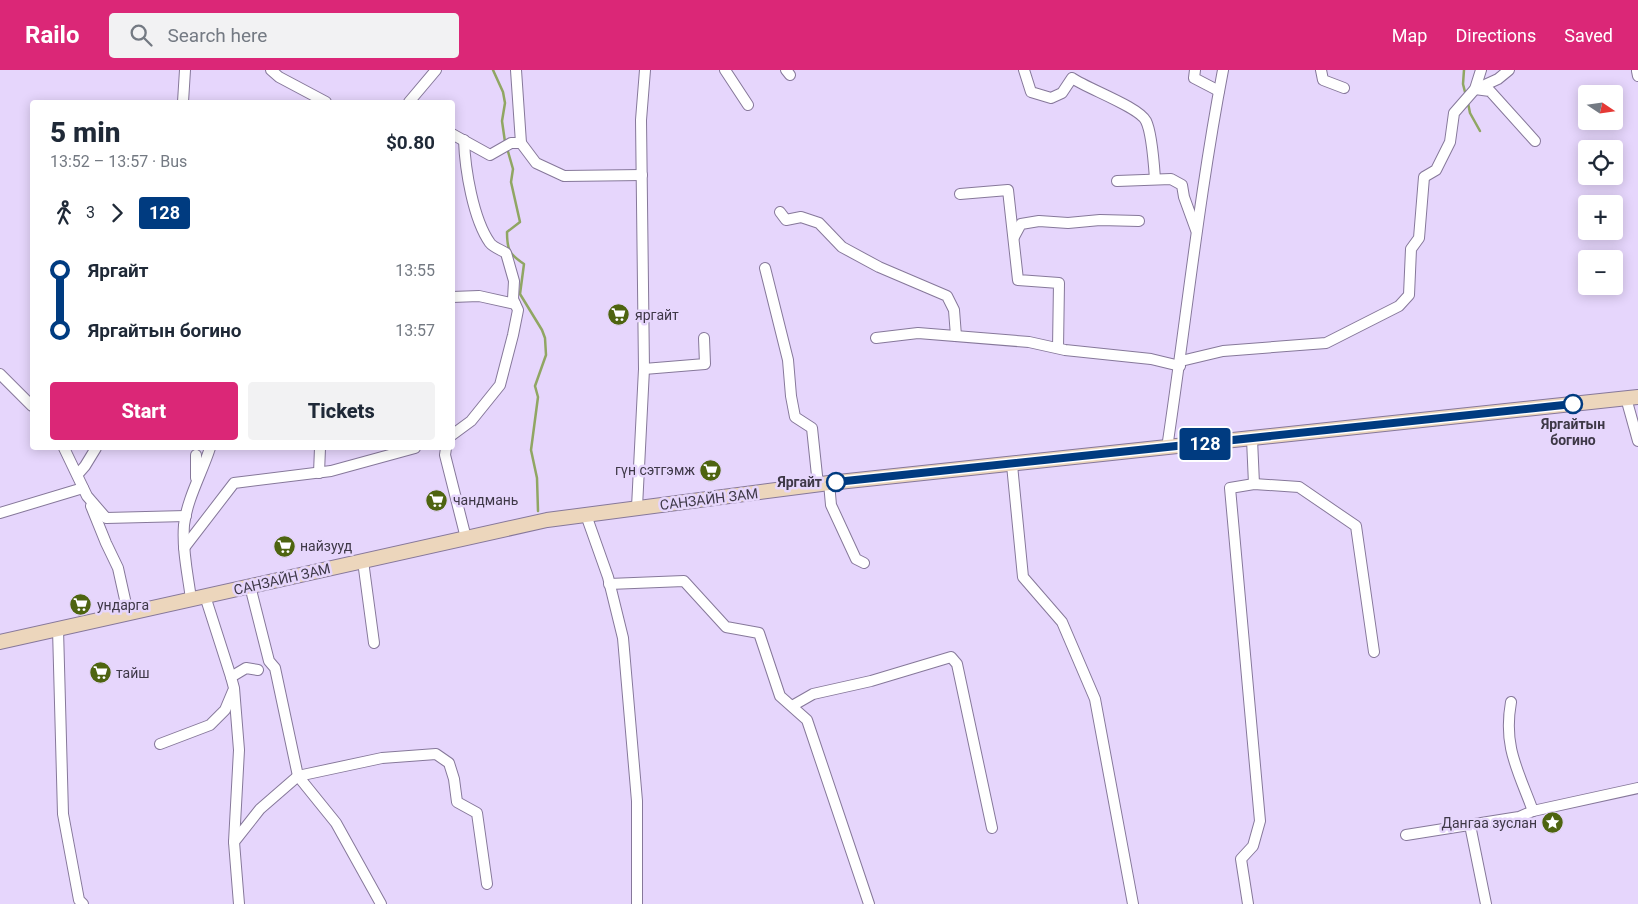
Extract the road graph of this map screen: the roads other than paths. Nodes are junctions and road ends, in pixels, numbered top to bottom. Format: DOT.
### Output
graph roads {
  1 [pos="185,70"];
  2 [pos="271,70"];
  3 [pos="436,70"];
  4 [pos="516,70"];
  5 [pos="645,70"];
  6 [pos="725,70"];
  7 [pos="1024,70"];
  8 [pos="1194,70"];
  9 [pos="1223,70"];
  10 [pos="1320,70"];
  11 [pos="1481,70"];
  12 [pos="1509,70"];
  13 [pos="1344,88"];
  14 [pos="1219,90"];
  15 [pos="1475,90"];
  16 [pos="183,100"];
  17 [pos="322,100"];
  18 [pos="411,100"];
  19 [pos="748,105"];
  20 [pos="455,136"];
  21 [pos="464,140"];
  22 [pos="1535,140"];
  23 [pos="521,142"];
  24 [pos="642,175"];
  25 [pos="1155,179"];
  26 [pos="1117,181"];
  27 [pos="960,194"];
  28 [pos="780,212"];
  29 [pos="1139,221"];
  30 [pos="1196,232"];
  31 [pos="1014,238"];
  32 [pos="765,268"];
  33 [pos="455,297"];
  34 [pos="515,304"];
  35 [pos="956,336"];
  36 [pos="704,338"];
  37 [pos="876,338"];
  38 [pos="1058,348"];
  39 [pos="1180,363"];
  40 [pos="644,369"];
  41 [pos="0,374"];
  42 [pos="1632,398"];
  43 [pos="30,404"];
  44 [pos="455,433"];
  45 [pos="1252,439"];
  46 [pos="1638,441"];
  47 [pos="1167,448"];
  48 [pos="65,450"];
  49 [pos="95,450"];
  50 [pos="209,450"];
  51 [pos="320,450"];
  52 [pos="407,450"];
  53 [pos="446,450"];
  54 [pos="196,455"];
  55 [pos="1012,465"];
  56 [pos="319,473"];
  57 [pos="78,474"];
  58 [pos="823,484"];
  59 [pos="1254,484"];
  60 [pos="194,489"];
  61 [pos="86,493"];
  62 [pos="638,507"];
  63 [pos="0,513"];
  64 [pos="586,515"];
  65 [pos="186,516"];
  66 [pos="466,538"];
  67 [pos="184,548"];
  68 [pos="363,561"];
  69 [pos="864,562"];
  70 [pos="609,584"];
  71 [pos="250,586"];
  72 [pos="198,597"];
  73 [pos="128,613"];
  74 [pos="58,629"];
  75 [pos="0,642"];
  76 [pos="374,643"];
  77 [pos="1374,652"];
  78 [pos="258,670"];
  79 [pos="231,677"];
  80 [pos="234,688"];
  81 [pos="1511,702"];
  82 [pos="792,706"];
  83 [pos="160,744"];
  84 [pos="298,776"];
  85 [pos="1638,788"];
  86 [pos="1533,810"];
  87 [pos="1470,825"];
  88 [pos="992,828"];
  89 [pos="1406,834"];
  90 [pos="234,842"];
  91 [pos="486,884"];
  92 [pos="79,903"];
  93 [pos="239,904"];
  94 [pos="381,904"];
  95 [pos="637,904"];
  96 [pos="869,904"];
  97 [pos="1133,904"];
  98 [pos="1248,904"];
  99 [pos="1486,904"];
  1 -- 16 [label="street"];
  2 -- 17 [label="street"];
  3 -- 18 [label="street"];
  4 -- 23 [label="street"];
  5 -- 24 [label="street"];
  6 -- 19 [label="street"];
  7 -- 25 [label="street"];
  8 -- 14 [label="street"];
  9 -- 14 [label="street"];
  10 -- 13 [label="street"];
  11 -- 15 [label="street"];
  12 -- 15 [label="street"];
  14 -- 30 [label="street"];
  15 -- 22 [label="street"];
  15 -- 39 [label="street"];
  20 -- 21 [label="street"];
  21 -- 23 [label="street"];
  21 -- 34 [label="street"];
  23 -- 24 [label="street"];
  24 -- 40 [label="street"];
  25 -- 26 [label="street"];
  25 -- 30 [label="street"];
  27 -- 31 [label="street"];
  28 -- 35 [label="street"];
  29 -- 31 [label="street"];
  30 -- 39 [label="street"];
  31 -- 38 [label="street"];
  32 -- 58 [label="street"];
  33 -- 34 [label="street"];
  34 -- 44 [label="street"];
  35 -- 37 [label="street"];
  35 -- 38 [label="street"];
  36 -- 40 [label="street"];
  38 -- 39 [label="street"];
  39 -- 47 [label="street"];
  40 -- 62 [label="street"];
  41 -- 43 [label="street"];
  42 -- 45 [label="main road, САНЗАЙН ЗАМ"];
  42 -- 46 [label="street"];
  45 -- 47 [label="main road, САНЗАЙН ЗАМ"];
  45 -- 59 [label="street"];
  47 -- 55 [label="main road, САНЗАЙН ЗАМ"];
  48 -- 57 [label="street"];
  49 -- 57 [label="street"];
  50 -- 60 [label="street"];
  51 -- 56 [label="street"];
  52 -- 56 [label="street"];
  53 -- 66 [label="street"];
  54 -- 60 [label="street"];
  55 -- 58 [label="main road, САНЗАЙН ЗАМ"];
  55 -- 97 [label="street"];
  56 -- 67 [label="street"];
  57 -- 61 [label="street"];
  58 -- 62 [label="main road, САНЗАЙН ЗАМ"];
  58 -- 69 [label="street"];
  59 -- 77 [label="street"];
  59 -- 98 [label="street"];
  60 -- 65 [label="street"];
  61 -- 63 [label="street"];
  61 -- 65 [label="street"];
  61 -- 73 [label="street"];
  62 -- 64 [label="main road, САНЗАЙН ЗАМ"];
  64 -- 66 [label="main road, САНЗАЙН ЗАМ"];
  64 -- 70 [label="street"];
  65 -- 67 [label="street"];
  66 -- 68 [label="main road, САНЗАЙН ЗАМ"];
  67 -- 72 [label="street"];
  68 -- 71 [label="main road, САНЗАЙН ЗАМ"];
  68 -- 76 [label="street"];
  70 -- 82 [label="street"];
  70 -- 95 [label="street"];
  71 -- 72 [label="main road, САНЗАЙН ЗАМ"];
  71 -- 84 [label="street"];
  72 -- 73 [label="main road, САНЗАЙН ЗАМ"];
  72 -- 79 [label="street"];
  73 -- 74 [label="main road, САНЗАЙН ЗАМ"];
  74 -- 75 [label="main road, САНЗАЙН ЗАМ"];
  74 -- 92 [label="street"];
  78 -- 79 [label="street"];
  79 -- 80 [label="street"];
  80 -- 83 [label="street"];
  80 -- 90 [label="street"];
  81 -- 86 [label="street"];
  82 -- 88 [label="street"];
  82 -- 96 [label="street"];
  84 -- 90 [label="street"];
  84 -- 91 [label="street"];
  84 -- 94 [label="street"];
  85 -- 86 [label="street"];
  86 -- 87 [label="street"];
  87 -- 89 [label="street"];
  87 -- 99 [label="street"];
  90 -- 93 [label="street"];
}
